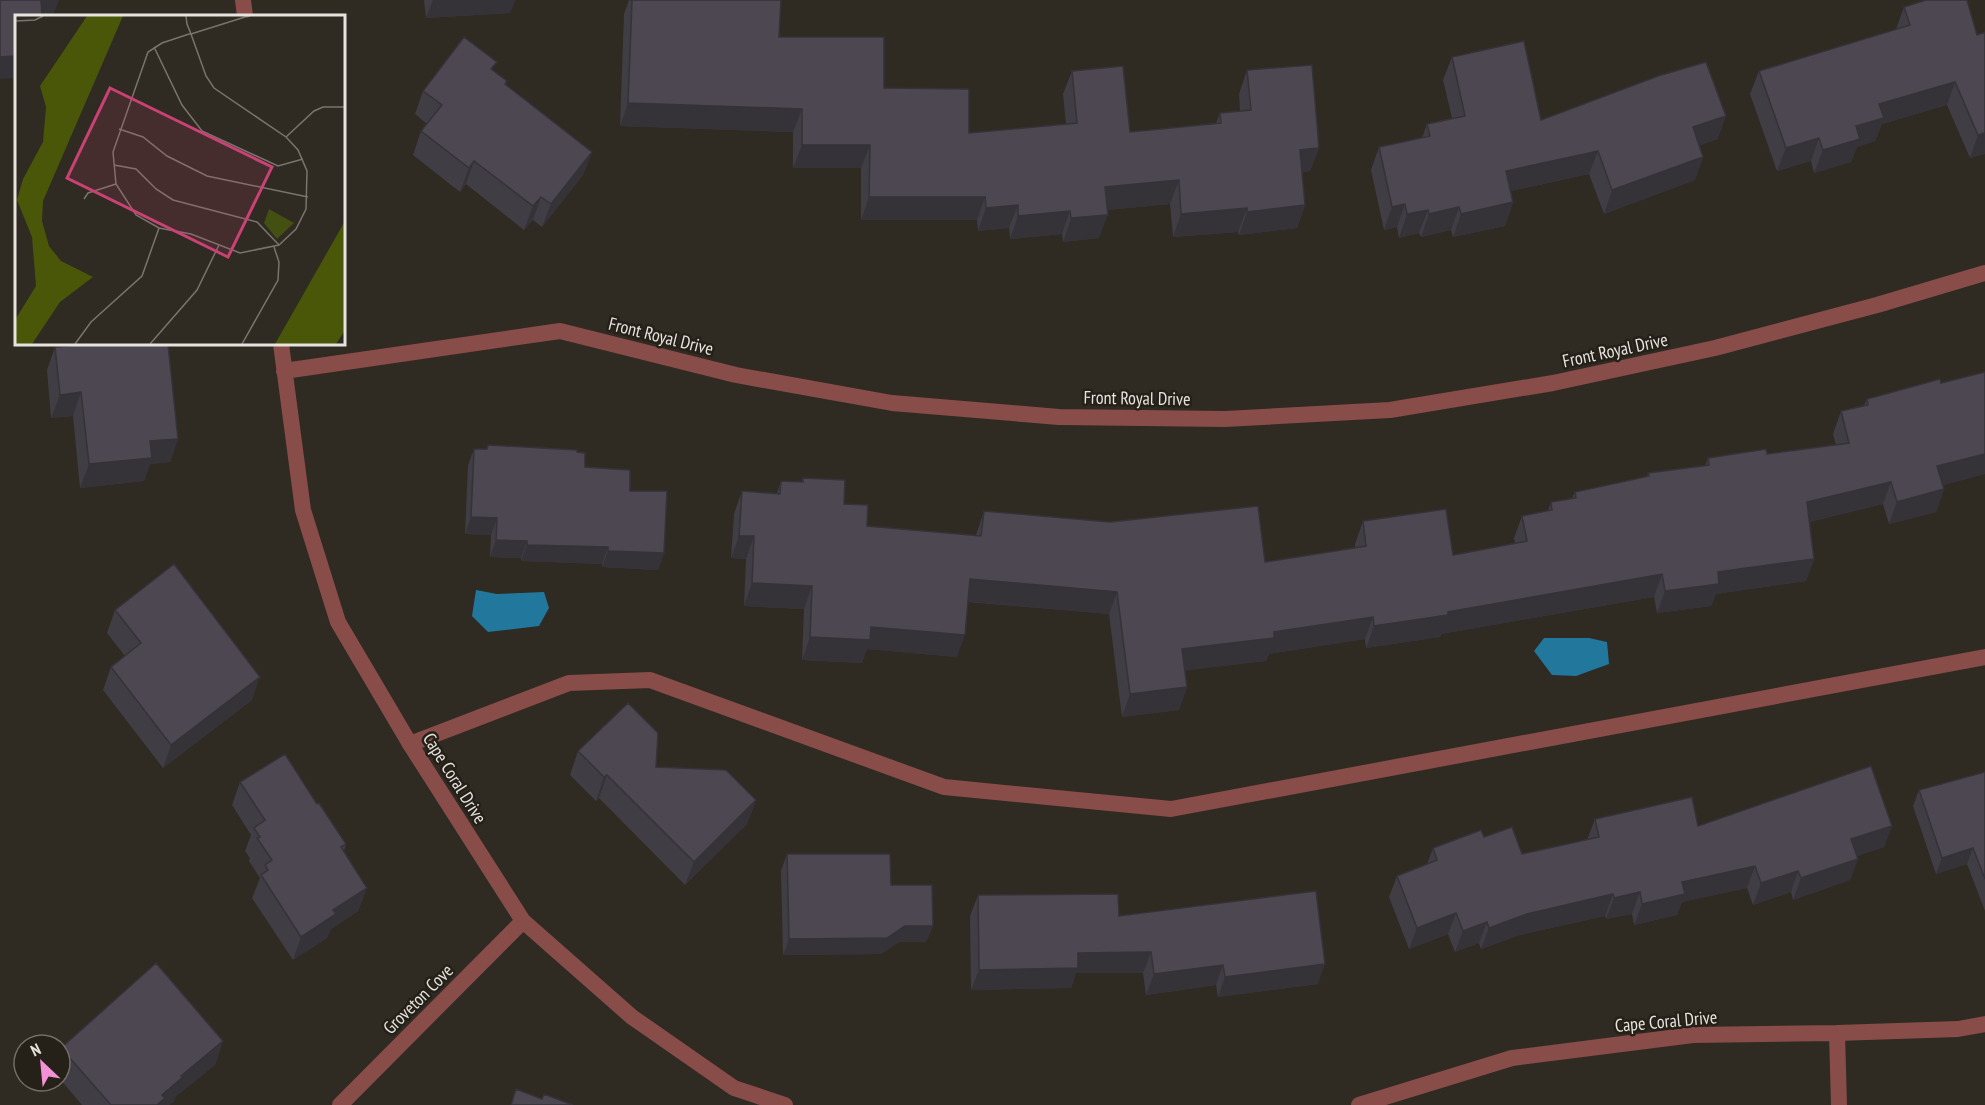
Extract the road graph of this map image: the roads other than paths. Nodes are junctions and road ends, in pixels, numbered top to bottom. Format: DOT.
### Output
graph roads {
  1 [pos="243,0"];
  2 [pos="245,15"];
  3 [pos="1985,273"];
  4 [pos="281,345"];
  5 [pos="284,371"];
  6 [pos="1985,657"];
  7 [pos="410,744"];
  8 [pos="523,921"];
  9 [pos="1985,1024"];
  10 [pos="1837,1033"];
  11 [pos="340,1105"];
  12 [pos="785,1105"];
  13 [pos="1359,1105"];
  14 [pos="1839,1105"];
  1 -- 2 [label="street"];
  3 -- 5 [label="street, Front Royal Drive"];
  4 -- 5 [label="street, Cape Coral Drive"];
  5 -- 7 [label="street, Cape Coral Drive"];
  6 -- 7 [label="street"];
  7 -- 8 [label="street, Cape Coral Drive"];
  8 -- 11 [label="street, Groveton Cove"];
  8 -- 12 [label="street, Cape Coral Drive"];
  9 -- 10 [label="street, Cape Coral Drive"];
  10 -- 13 [label="street, Cape Coral Drive"];
  10 -- 14 [label="street"];
}
